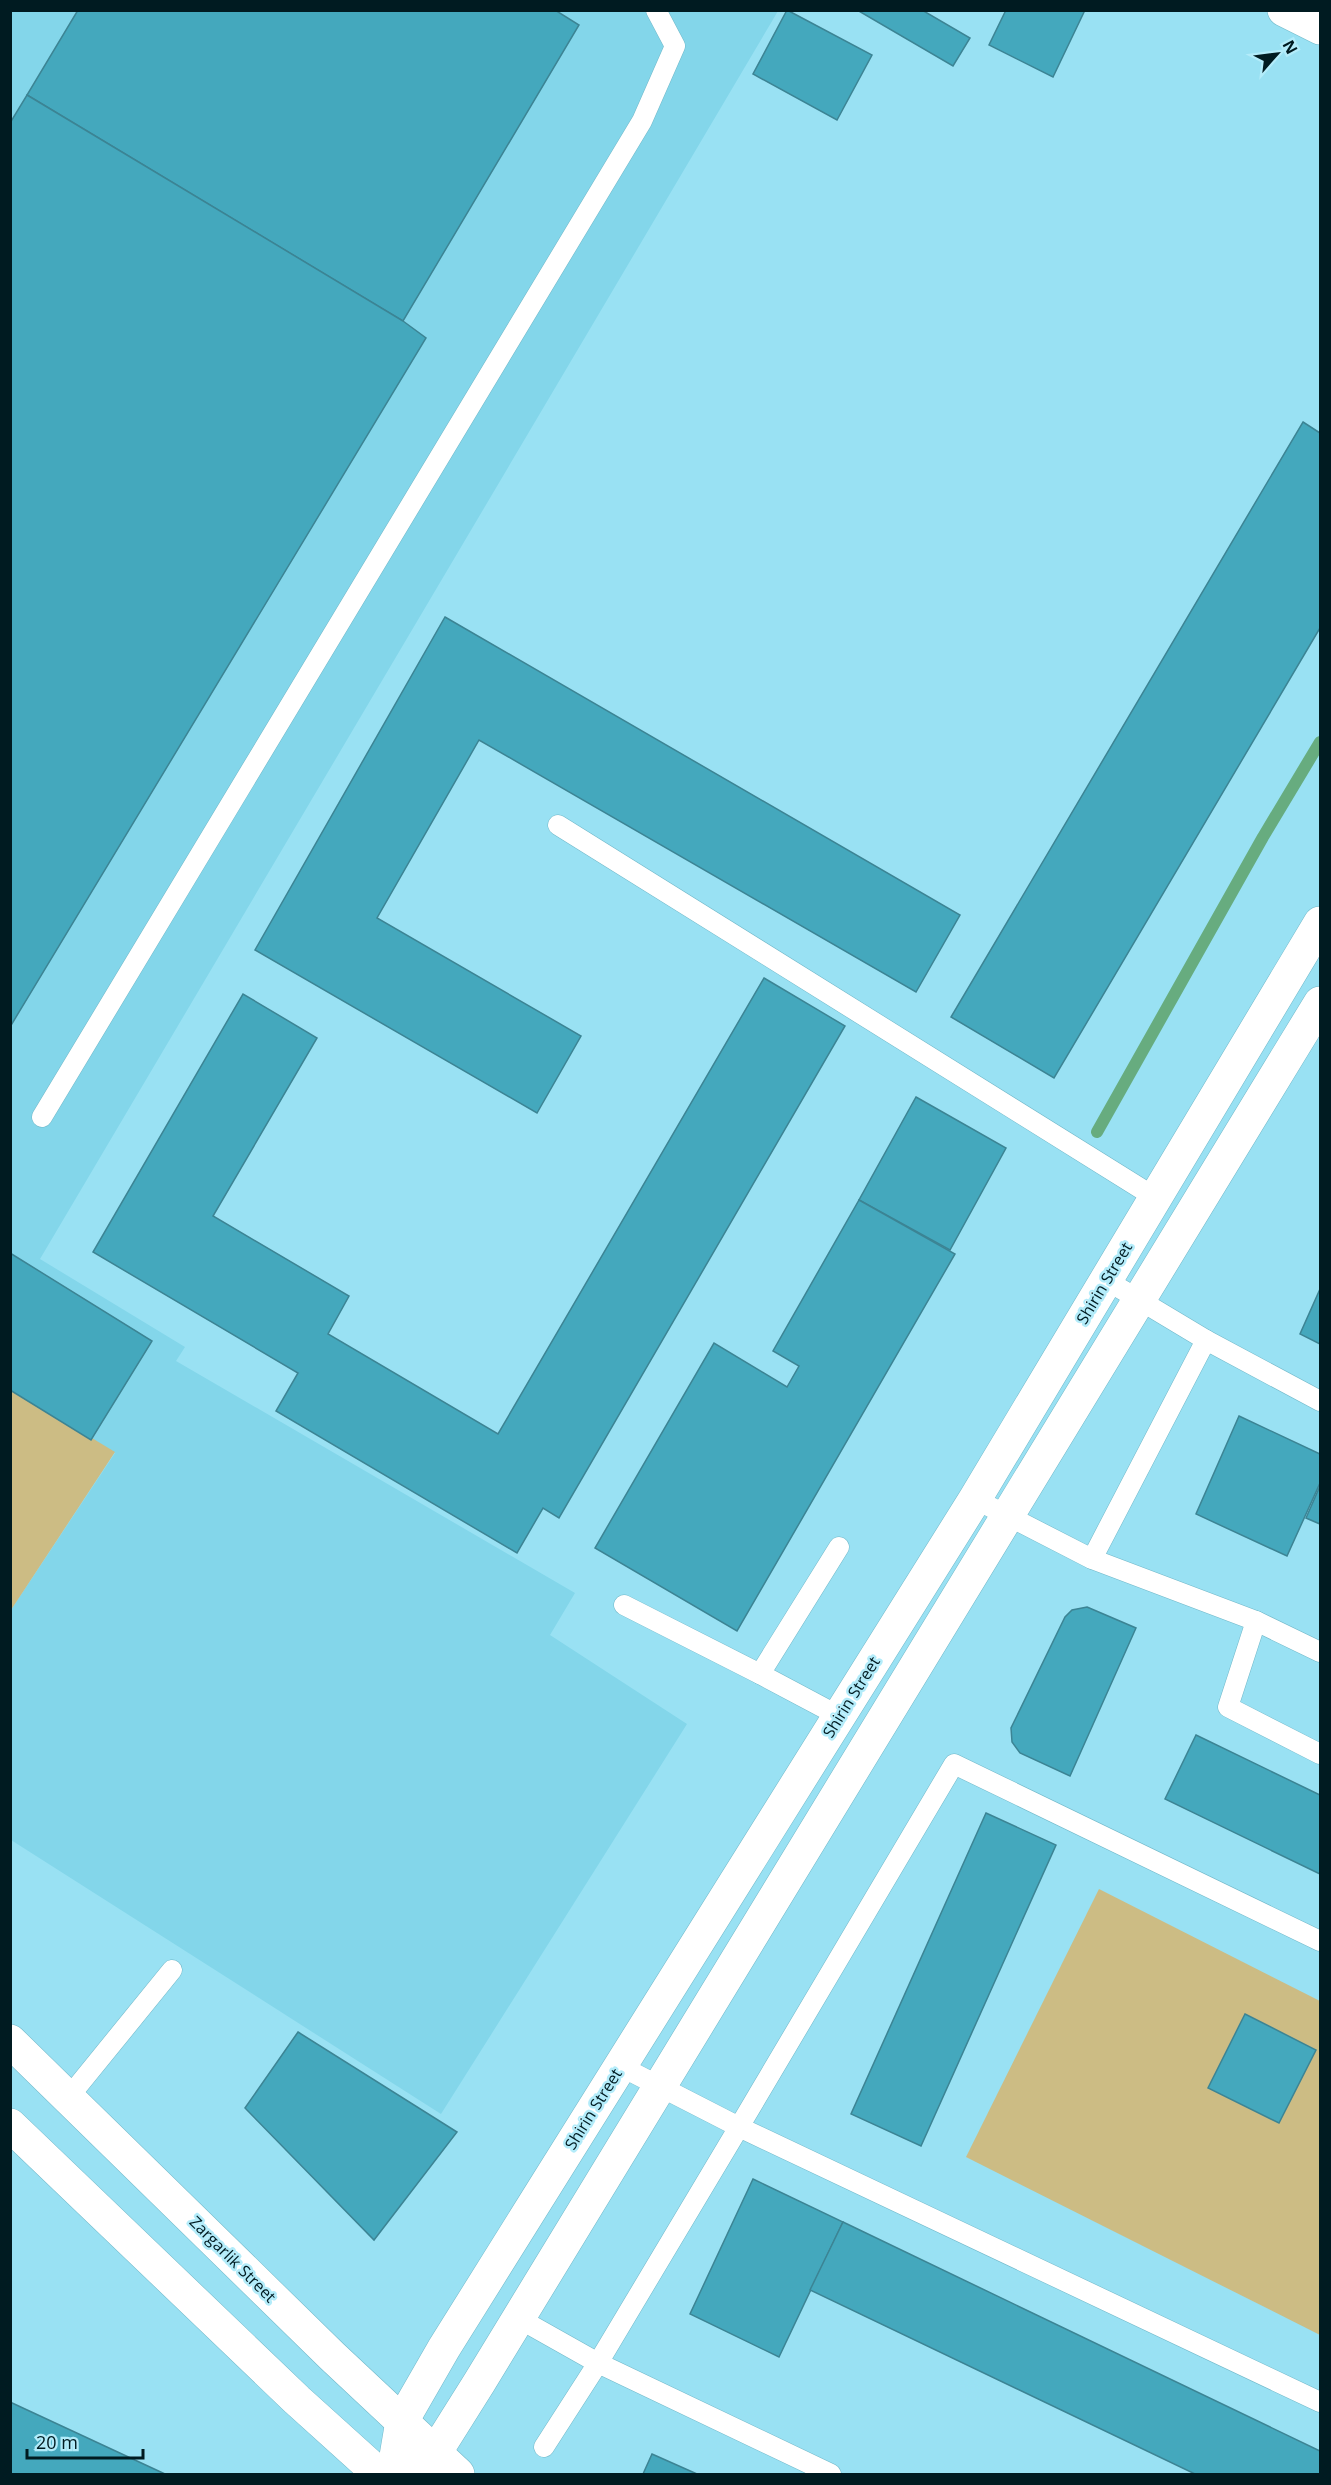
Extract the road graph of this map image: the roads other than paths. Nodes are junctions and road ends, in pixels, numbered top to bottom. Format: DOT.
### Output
graph roads {
  1 [pos="656,10"];
  2 [pos="1284,10"];
  3 [pos="1320,28"];
  4 [pos="558,825"];
  5 [pos="1320,923"];
  6 [pos="1320,1003"];
  7 [pos="42,1117"];
  8 [pos="1156,1198"];
  9 [pos="1106,1280"];
  10 [pos="1140,1300"];
  11 [pos="1206,1340"];
  12 [pos="1320,1401"];
  13 [pos="975,1499"];
  14 [pos="1008,1518"];
  15 [pos="838,1547"];
  16 [pos="1092,1559"];
  17 [pos="624,1605"];
  18 [pos="1256,1621"];
  19 [pos="1320,1652"];
  20 [pos="760,1674"];
  21 [pos="839,1716"];
  22 [pos="1320,1754"];
  23 [pos="1320,1941"];
  24 [pos="172,1970"];
  25 [pos="10,2042"];
  26 [pos="620,2066"];
  27 [pos="659,2088"];
  28 [pos="68,2098"];
  29 [pos="10,2125"];
  30 [pos="739,2127"];
  31 [pos="519,2318"];
  32 [pos="598,2363"];
  33 [pos="1320,2402"];
  34 [pos="402,2421"];
  35 [pos="544,2447"];
  36 [pos="447,2464"];
  37 [pos="379,2475"];
  38 [pos="393,2475"];
  39 [pos="406,2475"];
  40 [pos="831,2475"];
  1 -- 7 [label="lane"];
  2 -- 3 [label="main road"];
  4 -- 8 [label="lane"];
  5 -- 8 [label="main road, Shirin Street"];
  6 -- 10 [label="main road"];
  8 -- 9 [label="main road, Shirin Street"];
  9 -- 10 [label="lane"];
  9 -- 13 [label="main road, Shirin Street"];
  10 -- 11 [label="lane"];
  10 -- 14 [label="main road"];
  11 -- 12 [label="lane"];
  11 -- 16 [label="lane"];
  13 -- 14 [label="lane"];
  13 -- 21 [label="main road, Shirin Street"];
  14 -- 16 [label="lane"];
  14 -- 27 [label="main road"];
  15 -- 20 [label="lane"];
  16 -- 18 [label="lane"];
  17 -- 20 [label="lane"];
  18 -- 19 [label="lane"];
  18 -- 22 [label="lane"];
  20 -- 21 [label="lane"];
  21 -- 26 [label="main road, Shirin Street"];
  23 -- 30 [label="lane"];
  24 -- 28 [label="lane"];
  25 -- 28 [label="main road, Zargarlik Street"];
  26 -- 27 [label="lane"];
  26 -- 34 [label="main road, Shirin Street"];
  27 -- 30 [label="lane"];
  27 -- 31 [label="main road"];
  28 -- 34 [label="main road, Zargarlik Street"];
  29 -- 37 [label="main road"];
  30 -- 32 [label="lane"];
  30 -- 33 [label="lane"];
  31 -- 32 [label="lane"];
  31 -- 36 [label="main road"];
  32 -- 35 [label="lane"];
  32 -- 40 [label="lane"];
  34 -- 36 [label="main road, Zargarlik Street"];
  34 -- 38 [label="main road, Shirin Street"];
  36 -- 39 [label="main road"];
}
